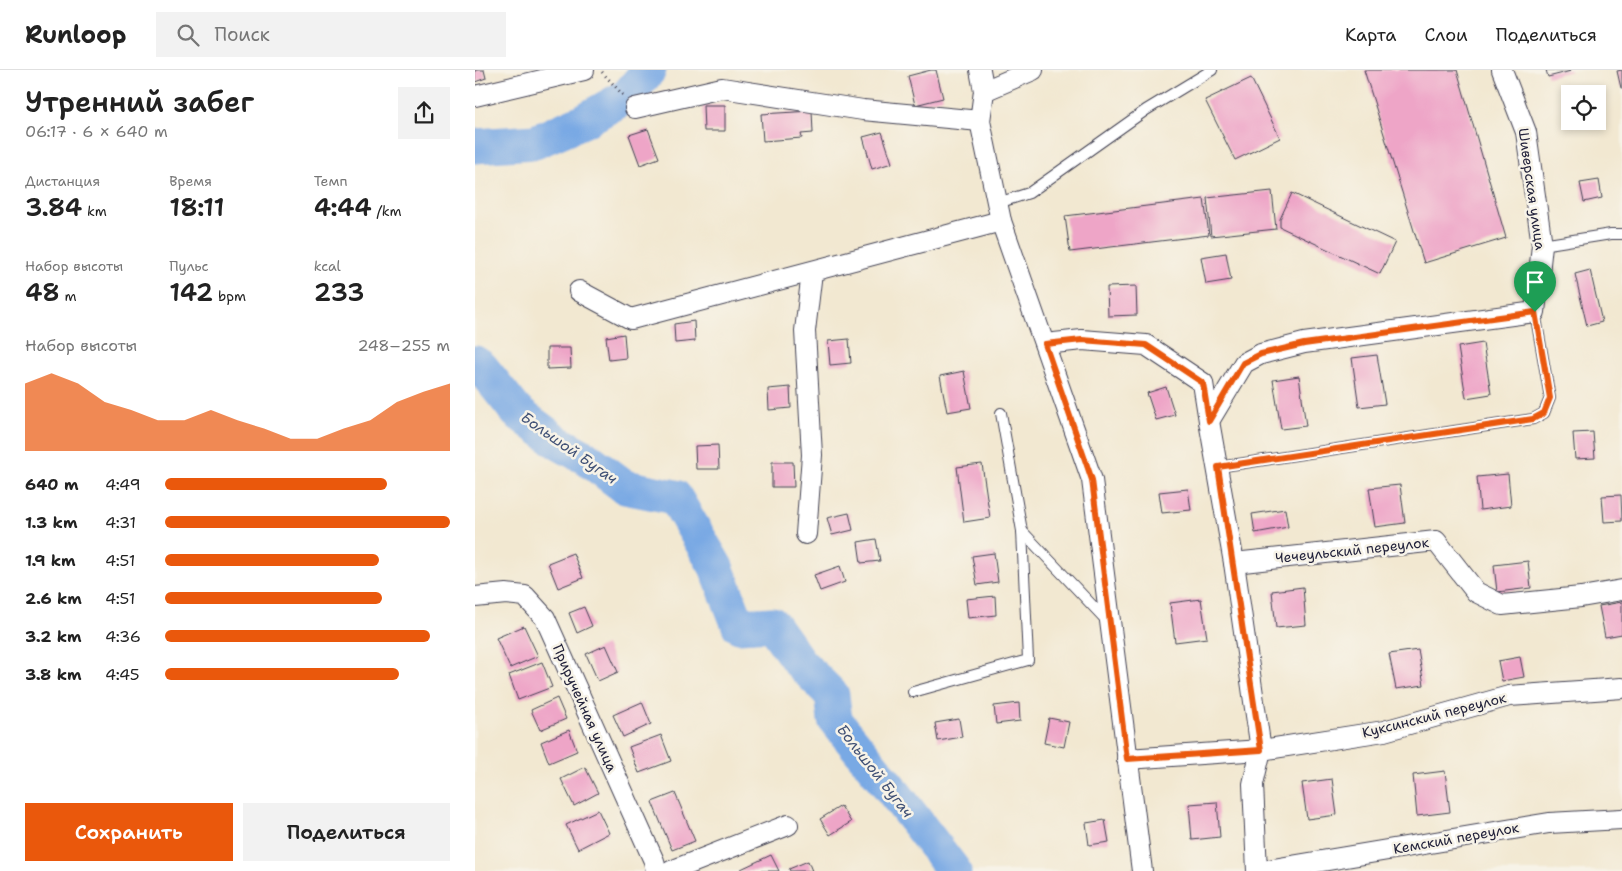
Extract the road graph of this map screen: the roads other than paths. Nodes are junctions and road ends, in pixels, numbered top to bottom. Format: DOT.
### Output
graph roads {
  1 [pos="584,70"];
  2 [pos="980,70"];
  3 [pos="1033,70"];
  4 [pos="1212,70"];
  5 [pos="1502,70"];
  6 [pos="984,91"];
  7 [pos="475,96"];
  8 [pos="635,108"];
  9 [pos="980,121"];
  10 [pos="1000,212"];
  11 [pos="1622,234"];
  12 [pos="1543,245"];
  13 [pos="813,272"];
  14 [pos="579,291"];
  15 [pos="1535,312"];
  16 [pos="1045,344"];
  17 [pos="1001,413"];
  18 [pos="1209,421"];
  19 [pos="1218,467"];
  20 [pos="1022,531"];
  21 [pos="806,534"];
  22 [pos="1234,562"];
  23 [pos="1622,590"];
  24 [pos="475,598"];
  25 [pos="1110,625"];
  26 [pos="1622,688"];
  27 [pos="913,692"];
  28 [pos="1261,750"];
  29 [pos="1127,759"];
  30 [pos="1622,819"];
  31 [pos="788,825"];
  32 [pos="656,871"];
  33 [pos="671,871"];
  34 [pos="1142,871"];
  35 [pos="1257,871"];
  36 [pos="1262,871"];
  1 -- 7 [label="street"];
  2 -- 6 [label="street"];
  3 -- 6 [label="street"];
  4 -- 10 [label="lane"];
  5 -- 12 [label="street, Шиверская улица"];
  6 -- 9 [label="street"];
  8 -- 9 [label="street"];
  9 -- 10 [label="street"];
  10 -- 13 [label="street"];
  10 -- 16 [label="street"];
  11 -- 12 [label="lane"];
  12 -- 15 [label="street, Шиверская улица"];
  13 -- 14 [label="street"];
  13 -- 21 [label="street"];
  15 -- 18 [label="street"];
  15 -- 19 [label="lane"];
  16 -- 18 [label="street"];
  16 -- 25 [label="street"];
  17 -- 20 [label="lane"];
  18 -- 19 [label="street"];
  19 -- 22 [label="street"];
  20 -- 25 [label="lane"];
  20 -- 27 [label="lane"];
  22 -- 23 [label="street, Чечеульский переулок"];
  22 -- 28 [label="street"];
  24 -- 32 [label="street, Приручейная улица"];
  25 -- 29 [label="street"];
  26 -- 28 [label="street, Куксинский переулок"];
  28 -- 29 [label="street, Куксинский переулок"];
  28 -- 35 [label="street"];
  29 -- 34 [label="street"];
  30 -- 36 [label="street, Кемский переулок"];
  31 -- 33 [label="street"];
}
